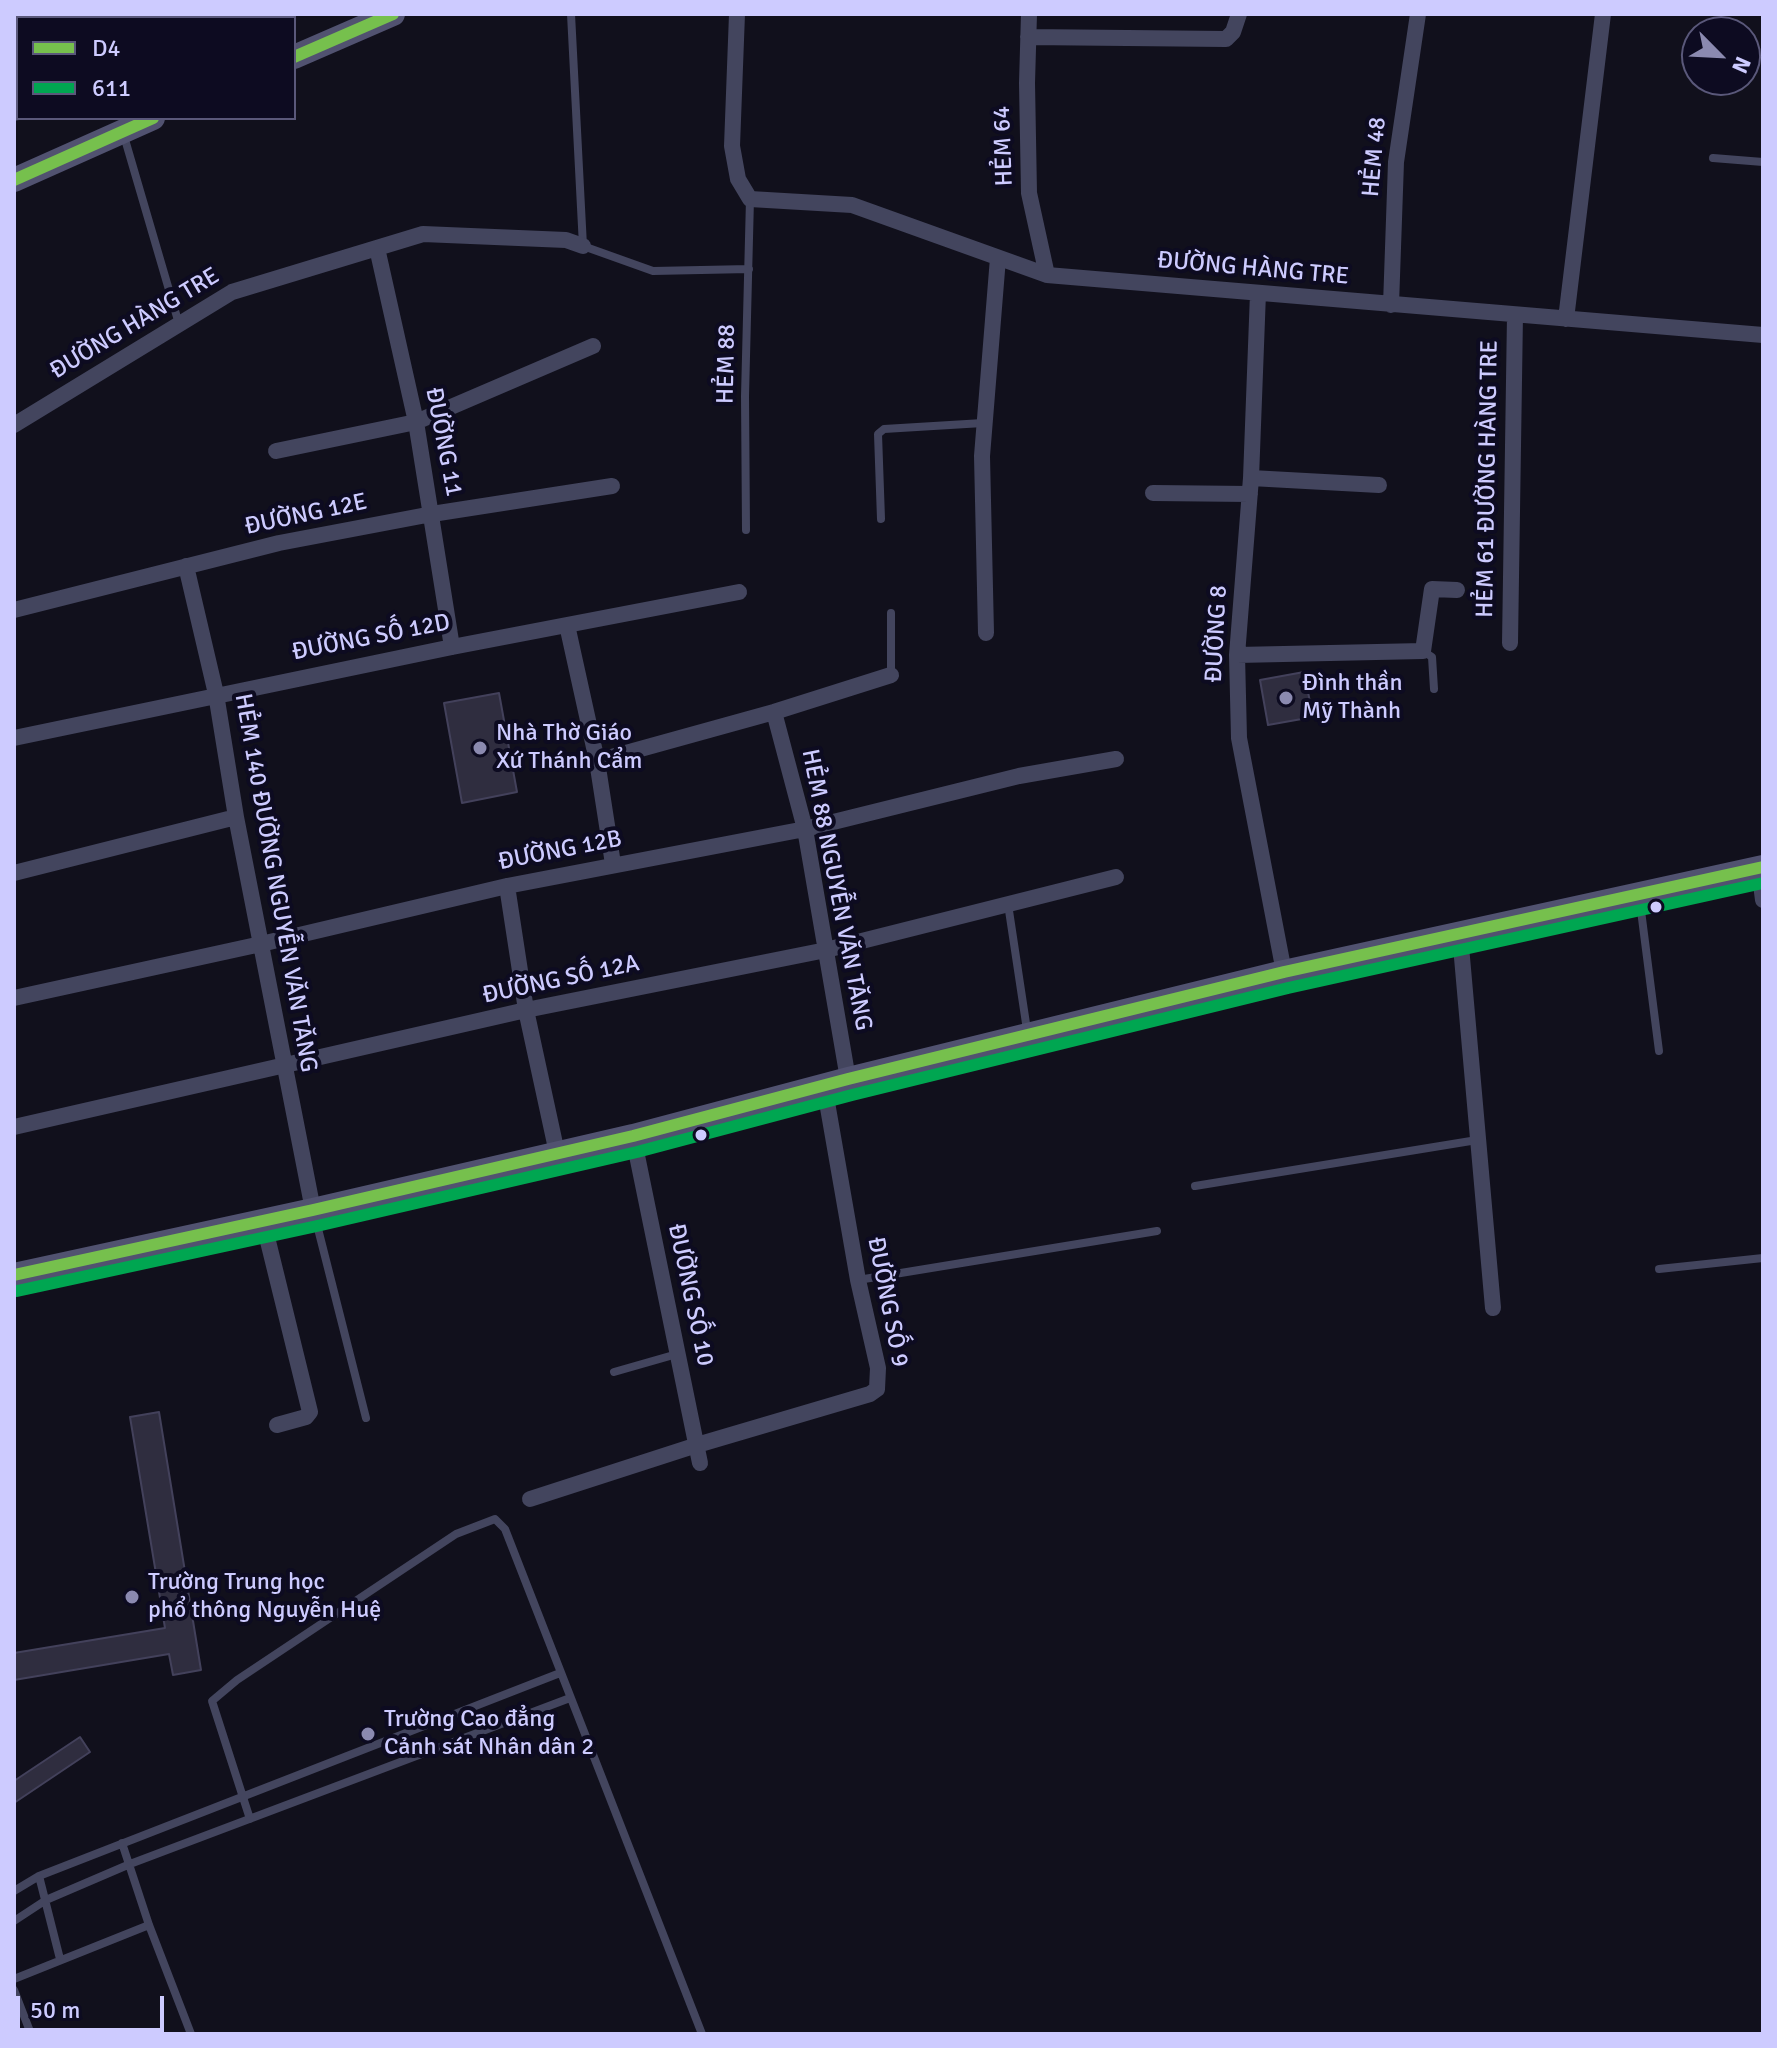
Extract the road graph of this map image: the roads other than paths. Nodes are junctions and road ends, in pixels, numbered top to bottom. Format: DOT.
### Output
graph roads {
  1 [pos="393,14"];
  2 [pos="571,14"];
  3 [pos="737,14"];
  4 [pos="1029,14"];
  5 [pos="1239,14"];
  6 [pos="1418,14"];
  7 [pos="1603,14"];
  8 [pos="1028,37"];
  9 [pos="296,56"];
  10 [pos="148,120"];
  11 [pos="123,131"];
  12 [pos="1713,158"];
  13 [pos="1763,162"];
  14 [pos="14,180"];
  15 [pos="750,199"];
  16 [pos="583,246"];
  17 [pos="377,248"];
  18 [pos="998,258"];
  19 [pos="749,269"];
  20 [pos="1047,275"];
  21 [pos="1258,293"];
  22 [pos="1391,305"];
  23 [pos="1515,315"];
  24 [pos="1566,319"];
  25 [pos="179,324"];
  26 [pos="1763,335"];
  27 [pos="593,346"];
  28 [pos="416,422"];
  29 [pos="983,423"];
  30 [pos="14,425"];
  31 [pos="276,451"];
  32 [pos="1379,485"];
  33 [pos="612,486"];
  34 [pos="1251,486"];
  35 [pos="1153,493"];
  36 [pos="432,514"];
  37 [pos="881,519"];
  38 [pos="746,530"];
  39 [pos="186,566"];
  40 [pos="1457,590"];
  41 [pos="739,592"];
  42 [pos="14,610"];
  43 [pos="891,613"];
  44 [pos="567,625"];
  45 [pos="986,633"];
  46 [pos="1510,643"];
  47 [pos="452,647"];
  48 [pos="1423,651"];
  49 [pos="1237,655"];
  50 [pos="891,675"];
  51 [pos="1434,689"];
  52 [pos="216,694"];
  53 [pos="774,712"];
  54 [pos="14,738"];
  55 [pos="1116,759"];
  56 [pos="597,761"];
  57 [pos="236,817"];
  58 [pos="805,829"];
  59 [pos="613,864"];
  60 [pos="1761,868"];
  61 [pos="14,873"];
  62 [pos="1116,877"];
  63 [pos="507,886"];
  64 [pos="1639,895"];
  65 [pos="1763,900"];
  66 [pos="1008,904"];
  67 [pos="1460,935"];
  68 [pos="261,944"];
  69 [pos="826,950"];
  70 [pos="1284,972"];
  71 [pos="14,998"];
  72 [pos="526,1010"];
  73 [pos="1028,1035"];
  74 [pos="1659,1051"];
  75 [pos="283,1067"];
  76 [pos="836,1082"];
  77 [pos="14,1127"];
  78 [pos="633,1136"];
  79 [pos="1478,1139"];
  80 [pos="557,1153"];
  81 [pos="1195,1186"];
  82 [pos="313,1210"];
  83 [pos="263,1221"];
  84 [pos="1157,1231"];
  85 [pos="1763,1258"];
  86 [pos="15,1269"];
  87 [pos="1659,1269"];
  88 [pos="858,1280"];
  89 [pos="1493,1308"];
  90 [pos="678,1354"];
  91 [pos="614,1372"];
  92 [pos="366,1418"];
  93 [pos="277,1425"];
  94 [pos="697,1445"];
  95 [pos="700,1463"];
  96 [pos="530,1499"];
  97 [pos="560,1673"];
  98 [pos="570,1698"];
  99 [pos="244,1796"];
  100 [pos="250,1819"];
  101 [pos="122,1843"];
  102 [pos="130,1864"];
  103 [pos="39,1876"];
  104 [pos="14,1891"];
  105 [pos="46,1900"];
  106 [pos="14,1921"];
  107 [pos="149,1925"];
  108 [pos="60,1959"];
  109 [pos="14,1979"];
  110 [pos="14,1990"];
  111 [pos="31,2034"];
  112 [pos="191,2034"];
  113 [pos="702,2034"];
  1 -- 9 [label="main road"];
  2 -- 16 [label="lane"];
  3 -- 15 [label="street"];
  4 -- 8 [label="street, HẺM 64"];
  5 -- 8 [label="street"];
  6 -- 22 [label="street, HẺM 48"];
  7 -- 24 [label="street"];
  8 -- 20 [label="street, HẺM 64"];
  10 -- 11 [label="main road"];
  11 -- 14 [label="main road"];
  11 -- 25 [label="lane"];
  12 -- 13 [label="lane"];
  15 -- 18 [label="street, ĐƯỜNG HÀNG TRE"];
  15 -- 19 [label="lane, HẺM 88"];
  16 -- 17 [label="street, ĐƯỜNG HÀNG TRE"];
  16 -- 19 [label="lane"];
  17 -- 25 [label="street, ĐƯỜNG HÀNG TRE"];
  17 -- 28 [label="street, ĐƯỜNG 11"];
  18 -- 20 [label="street, ĐƯỜNG HÀNG TRE"];
  18 -- 29 [label="street"];
  19 -- 38 [label="lane, HẺM 88"];
  20 -- 21 [label="street, ĐƯỜNG HÀNG TRE"];
  21 -- 22 [label="street, ĐƯỜNG HÀNG TRE"];
  21 -- 34 [label="street, ĐƯỜNG 8"];
  22 -- 23 [label="street, ĐƯỜNG HÀNG TRE"];
  23 -- 24 [label="street, ĐƯỜNG HÀNG TRE"];
  23 -- 46 [label="street, HẺM 61 ĐƯỜNG HÀNG TRE"];
  24 -- 26 [label="street, ĐƯỜNG HÀNG TRE"];
  25 -- 30 [label="street, ĐƯỜNG HÀNG TRE"];
  27 -- 28 [label="street"];
  28 -- 31 [label="street"];
  28 -- 36 [label="street, ĐƯỜNG 11"];
  29 -- 37 [label="lane"];
  29 -- 45 [label="street"];
  32 -- 34 [label="street"];
  33 -- 36 [label="street, ĐƯỜNG 12E"];
  34 -- 35 [label="street"];
  34 -- 49 [label="street, ĐƯỜNG 8"];
  36 -- 39 [label="street, ĐƯỜNG 12E"];
  36 -- 47 [label="street, ĐƯỜNG 11"];
  39 -- 42 [label="street, ĐƯỜNG 12E"];
  39 -- 52 [label="street, HẺM 140 ĐƯỜNG NGUYỄN VĂN TĂNG"];
  40 -- 48 [label="street"];
  41 -- 44 [label="street, ĐƯỜNG SỐ 12D"];
  43 -- 50 [label="lane"];
  44 -- 47 [label="street, ĐƯỜNG SỐ 12D"];
  44 -- 56 [label="street"];
  47 -- 52 [label="street, ĐƯỜNG SỐ 12D"];
  48 -- 49 [label="street"];
  48 -- 51 [label="lane"];
  49 -- 70 [label="street, ĐƯỜNG 8"];
  50 -- 53 [label="street"];
  52 -- 54 [label="street, ĐƯỜNG SỐ 12D"];
  52 -- 57 [label="street, HẺM 140 ĐƯỜNG NGUYỄN VĂN TĂNG"];
  53 -- 56 [label="street"];
  53 -- 58 [label="street, HẺM 88 NGUYỄN VĂN TĂNG"];
  55 -- 58 [label="street, ĐƯỜNG 12B"];
  56 -- 59 [label="street"];
  57 -- 61 [label="street"];
  57 -- 68 [label="street, HẺM 140 ĐƯỜNG NGUYỄN VĂN TĂNG"];
  58 -- 59 [label="street, ĐƯỜNG 12B"];
  58 -- 69 [label="street, HẺM 88 NGUYỄN VĂN TĂNG"];
  59 -- 63 [label="street, ĐƯỜNG 12B"];
  60 -- 64 [label="main road"];
  60 -- 65 [label="street"];
  62 -- 66 [label="street, ĐƯỜNG SỐ 12A"];
  63 -- 68 [label="street, ĐƯỜNG 12B"];
  63 -- 72 [label="street"];
  64 -- 67 [label="main road"];
  64 -- 74 [label="lane"];
  66 -- 69 [label="street, ĐƯỜNG SỐ 12A"];
  66 -- 73 [label="lane"];
  67 -- 70 [label="main road"];
  67 -- 79 [label="street"];
  68 -- 71 [label="street, ĐƯỜNG 12B"];
  68 -- 75 [label="street, HẺM 140 ĐƯỜNG NGUYỄN VĂN TĂNG"];
  69 -- 72 [label="street, ĐƯỜNG SỐ 12A"];
  69 -- 76 [label="street, HẺM 88 NGUYỄN VĂN TĂNG"];
  70 -- 73 [label="main road"];
  72 -- 75 [label="street, ĐƯỜNG SỐ 12A"];
  72 -- 80 [label="street"];
  73 -- 76 [label="main road"];
  75 -- 77 [label="street, ĐƯỜNG SỐ 12A"];
  75 -- 82 [label="street, HẺM 140 ĐƯỜNG NGUYỄN VĂN TĂNG"];
  76 -- 78 [label="main road"];
  76 -- 88 [label="street, ĐƯỜNG SỐ 9"];
  78 -- 80 [label="main road"];
  78 -- 90 [label="street, ĐƯỜNG SỐ 10"];
  79 -- 81 [label="lane"];
  79 -- 89 [label="street"];
  80 -- 82 [label="main road"];
  82 -- 83 [label="main road"];
  82 -- 92 [label="lane"];
  83 -- 86 [label="main road"];
  83 -- 93 [label="street"];
  84 -- 88 [label="lane"];
  85 -- 87 [label="lane"];
  88 -- 94 [label="street, ĐƯỜNG SỐ 9"];
  90 -- 91 [label="lane"];
  90 -- 94 [label="street, ĐƯỜNG SỐ 10"];
  94 -- 95 [label="street, ĐƯỜNG SỐ 10"];
  94 -- 96 [label="street"];
  97 -- 98 [label="lane"];
  97 -- 99 [label="lane"];
  97 -- 99 [label="lane"];
  98 -- 100 [label="lane"];
  98 -- 113 [label="lane"];
  99 -- 100 [label="lane"];
  99 -- 101 [label="lane"];
  100 -- 102 [label="lane"];
  101 -- 102 [label="lane"];
  101 -- 103 [label="lane"];
  102 -- 105 [label="lane"];
  102 -- 107 [label="lane"];
  103 -- 104 [label="lane"];
  103 -- 105 [label="lane"];
  105 -- 106 [label="lane"];
  105 -- 108 [label="lane"];
  107 -- 108 [label="lane"];
  107 -- 112 [label="lane"];
  108 -- 109 [label="lane"];
  110 -- 111 [label="lane"];
}
